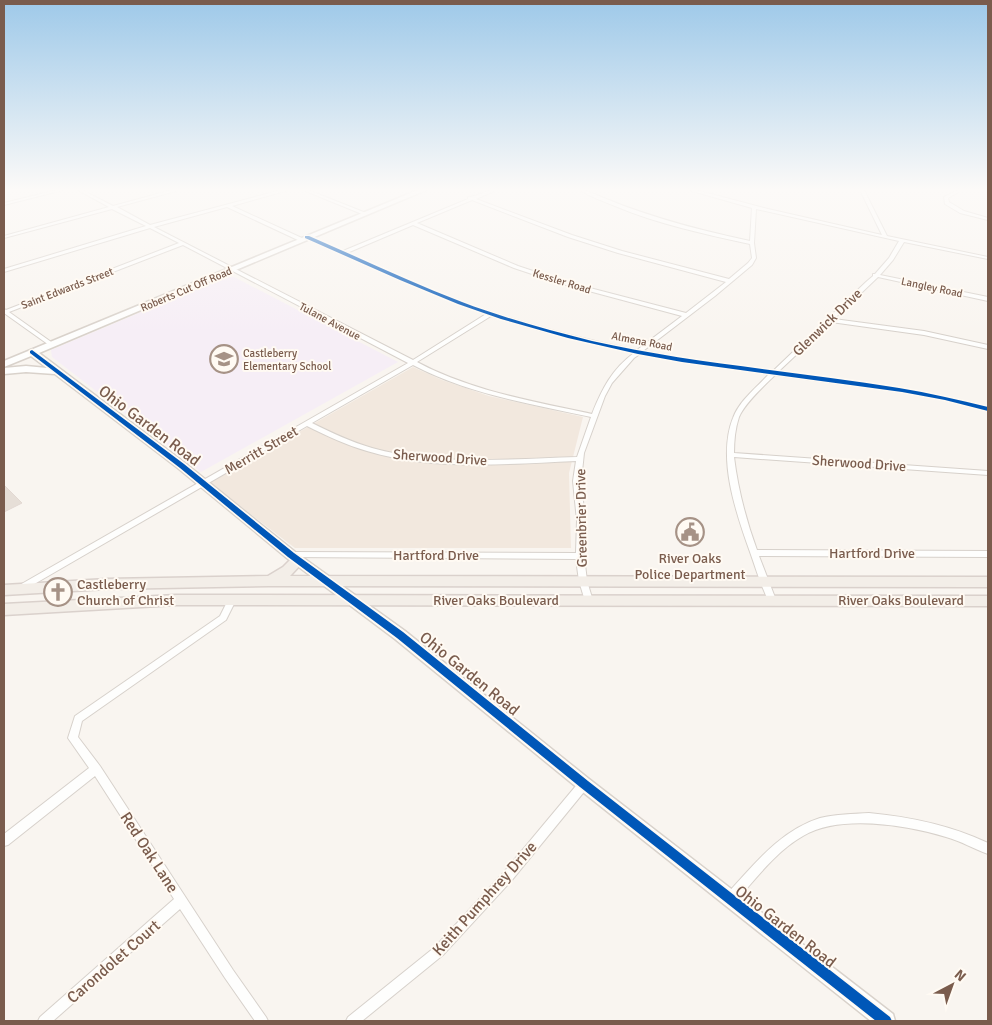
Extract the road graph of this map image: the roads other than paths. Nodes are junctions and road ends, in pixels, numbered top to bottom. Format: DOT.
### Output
graph roads {
  1 [pos="112,238"];
  2 [pos="174,238"];
  3 [pos="380,238"];
  4 [pos="447,238"];
  5 [pos="578,238"];
  6 [pos="728,238"];
  7 [pos="752,238"];
  8 [pos="889,238"];
  9 [pos="304,239"];
  10 [pos="902,241"];
  11 [pos="184,243"];
  12 [pos="752,243"];
  13 [pos="342,253"];
  14 [pos="988,258"];
  15 [pos="232,269"];
  16 [pos="4,271"];
  17 [pos="875,276"];
  18 [pos="730,281"];
  19 [pos="988,299"];
  20 [pos="5,312"];
  21 [pos="490,314"];
  22 [pos="686,315"];
  23 [pos="830,320"];
  24 [pos="51,344"];
  25 [pos="988,347"];
  26 [pos="32,352"];
  27 [pos="638,352"];
  28 [pos="4,364"];
  29 [pos="412,364"];
  30 [pos="4,371"];
  31 [pos="56,371"];
  32 [pos="773,373"];
  33 [pos="988,409"];
  34 [pos="594,416"];
  35 [pos="306,423"];
  36 [pos="730,455"];
  37 [pos="580,460"];
  38 [pos="988,472"];
  39 [pos="203,484"];
  40 [pos="755,553"];
  41 [pos="988,554"];
  42 [pos="580,556"];
  43 [pos="294,557"];
  44 [pos="269,581"];
  45 [pos="303,581"];
  46 [pos="326,581"];
  47 [pos="464,581"];
  48 [pos="583,581"];
  49 [pos="764,581"];
  50 [pos="988,582"];
  51 [pos="19,589"];
  52 [pos="4,590"];
  53 [pos="4,597"];
  54 [pos="227,600"];
  55 [pos="351,600"];
  56 [pos="386,600"];
  57 [pos="772,600"];
  58 [pos="589,601"];
  59 [pos="988,601"];
  60 [pos="4,610"];
  61 [pos="96,769"];
  62 [pos="584,784"];
  63 [pos="4,841"];
  64 [pos="988,849"];
  65 [pos="730,899"];
  66 [pos="181,900"];
  67 [pos="44,1021"];
  68 [pos="262,1021"];
  69 [pos="352,1021"];
  70 [pos="886,1021"];
  1 -- 16 [label="street"];
  2 -- 11 [label="street, Tulane Avenue"];
  3 -- 13 [label="street"];
  4 -- 22 [label="street, Kessler Road"];
  5 -- 18 [label="street"];
  6 -- 12 [label="street"];
  7 -- 12 [label="street, Greenbrier Drive"];
  8 -- 10 [label="street"];
  9 -- 13 [label="street, Almena Road"];
  9 -- 15 [label="street, Roberts Cut Off Road"];
  10 -- 14 [label="street"];
  10 -- 17 [label="street, Glenwick Drive"];
  11 -- 15 [label="street, Tulane Avenue"];
  11 -- 20 [label="street, Saint Edwards Street"];
  12 -- 18 [label="street, Greenbrier Drive"];
  13 -- 21 [label="street, Almena Road"];
  15 -- 24 [label="street, Roberts Cut Off Road"];
  15 -- 29 [label="street, Tulane Avenue"];
  17 -- 19 [label="street, Langley Road"];
  17 -- 23 [label="street, Glenwick Drive"];
  18 -- 22 [label="street, Greenbrier Drive"];
  20 -- 24 [label="street"];
  21 -- 27 [label="street, Almena Road"];
  21 -- 29 [label="street, Merritt Street"];
  22 -- 27 [label="street, Greenbrier Drive"];
  23 -- 25 [label="street"];
  23 -- 32 [label="street, Glenwick Drive"];
  24 -- 26 [label="street, Roberts Cut Off Road"];
  26 -- 28 [label="street, Roberts Cut Off Road"];
  26 -- 31 [label="street, Ohio Garden Road"];
  27 -- 32 [label="street, Almena Road"];
  27 -- 34 [label="street, Greenbrier Drive"];
  29 -- 34 [label="street, Tulane Avenue"];
  29 -- 35 [label="street, Merritt Street"];
  30 -- 31 [label="street"];
  31 -- 39 [label="street, Ohio Garden Road"];
  32 -- 33 [label="street, Almena Road"];
  32 -- 36 [label="street, Glenwick Drive"];
  34 -- 37 [label="street, Greenbrier Drive"];
  35 -- 37 [label="street, Sherwood Drive"];
  35 -- 39 [label="street, Merritt Street"];
  36 -- 38 [label="street, Sherwood Drive"];
  36 -- 40 [label="street, Glenwick Drive"];
  37 -- 42 [label="street, Greenbrier Drive"];
  39 -- 43 [label="street, Ohio Garden Road"];
  39 -- 51 [label="street, Merritt Street"];
  40 -- 41 [label="street, Hartford Drive"];
  40 -- 49 [label="street, Glenwick Drive"];
  42 -- 43 [label="street, Hartford Drive"];
  42 -- 48 [label="street, Greenbrier Drive"];
  43 -- 44 [label="main road"];
  43 -- 46 [label="street, Ohio Garden Road"];
  44 -- 45 [label="main road, River Oaks Boulevard"];
  44 -- 51 [label="main road, River Oaks Boulevard"];
  45 -- 46 [label="main road, River Oaks Boulevard"];
  45 -- 54 [label="main road"];
  46 -- 47 [label="main road, River Oaks Boulevard"];
  46 -- 55 [label="street, Ohio Garden Road"];
  47 -- 48 [label="main road, River Oaks Boulevard"];
  47 -- 56 [label="main road"];
  48 -- 49 [label="main road, River Oaks Boulevard"];
  48 -- 58 [label="street, Greenbrier Drive"];
  49 -- 50 [label="main road, River Oaks Boulevard"];
  49 -- 57 [label="street, Glenwick Drive"];
  51 -- 52 [label="main road, River Oaks Boulevard"];
  51 -- 53 [label="street, Merritt Street"];
  54 -- 55 [label="main road, River Oaks Boulevard"];
  54 -- 60 [label="main road, River Oaks Boulevard"];
  54 -- 61 [label="street, Red Oak Lane"];
  55 -- 56 [label="main road, River Oaks Boulevard"];
  55 -- 62 [label="street, Ohio Garden Road"];
  56 -- 58 [label="main road, River Oaks Boulevard"];
  57 -- 58 [label="main road, River Oaks Boulevard"];
  57 -- 59 [label="main road, River Oaks Boulevard"];
  61 -- 63 [label="street"];
  61 -- 66 [label="street, Red Oak Lane"];
  62 -- 65 [label="street, Ohio Garden Road"];
  62 -- 69 [label="street, Keith Pumphrey Drive"];
  64 -- 65 [label="street"];
  65 -- 70 [label="street, Ohio Garden Road"];
  66 -- 67 [label="street, Carondolet Court"];
  66 -- 68 [label="street, Red Oak Lane"];
}
